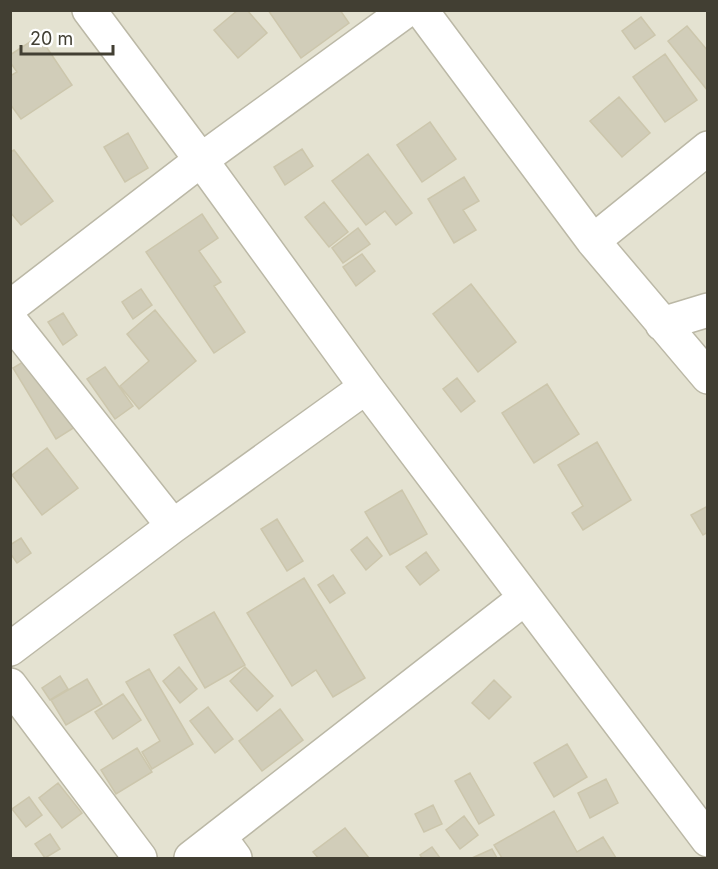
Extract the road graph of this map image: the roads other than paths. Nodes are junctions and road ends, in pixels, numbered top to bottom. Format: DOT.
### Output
graph roads {
  1 [pos="88,10"];
  2 [pos="407,10"];
  3 [pos="421,10"];
  4 [pos="708,148"];
  5 [pos="201,160"];
  6 [pos="594,242"];
  7 [pos="10,307"];
  8 [pos="708,310"];
  9 [pos="10,320"];
  10 [pos="662,324"];
  11 [pos="708,377"];
  12 [pos="366,387"];
  13 [pos="173,526"];
  14 [pos="525,598"];
  15 [pos="10,649"];
  16 [pos="10,685"];
  17 [pos="708,840"];
  18 [pos="227,847"];
  19 [pos="140,858"];
  20 [pos="191,858"];
  1 -- 5 [label="street"];
  2 -- 5 [label="street"];
  3 -- 6 [label="street"];
  4 -- 6 [label="street"];
  5 -- 7 [label="street"];
  5 -- 12 [label="street"];
  6 -- 10 [label="street"];
  8 -- 10 [label="street"];
  9 -- 13 [label="street"];
  10 -- 11 [label="street"];
  12 -- 13 [label="street"];
  12 -- 14 [label="street"];
  13 -- 15 [label="street"];
  14 -- 17 [label="street"];
  14 -- 18 [label="street"];
  16 -- 19 [label="street"];
  18 -- 20 [label="street"];
}
